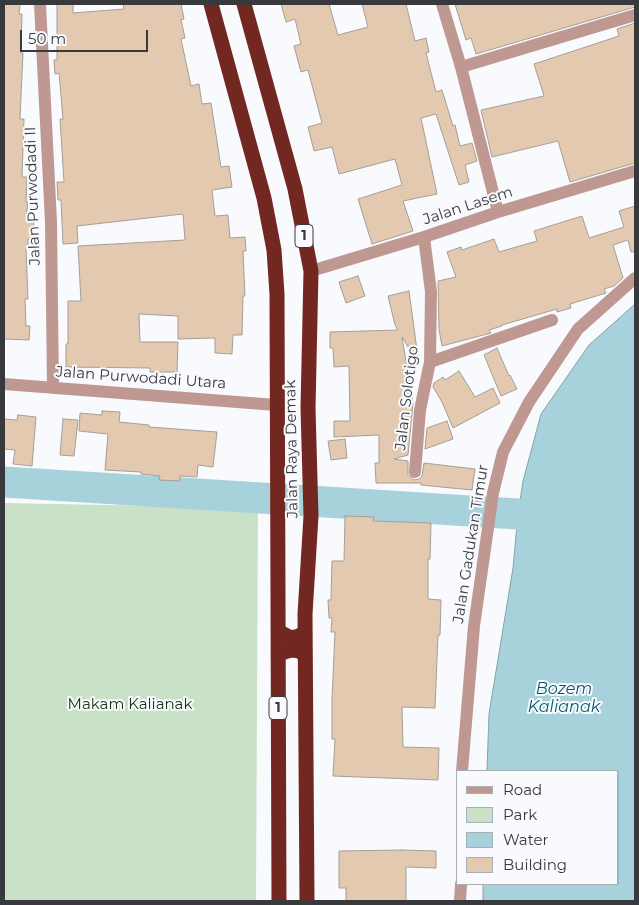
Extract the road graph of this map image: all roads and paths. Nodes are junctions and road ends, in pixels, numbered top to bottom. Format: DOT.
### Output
graph roads {
  1 [pos="40,4"];
  2 [pos="210,4"];
  3 [pos="244,4"];
  4 [pos="442,4"];
  5 [pos="635,15"];
  6 [pos="461,67"];
  7 [pos="635,171"];
  8 [pos="498,212"];
  9 [pos="424,237"];
  10 [pos="310,270"];
  11 [pos="635,278"];
  12 [pos="552,320"];
  13 [pos="430,362"];
  14 [pos="4,384"];
  15 [pos="52,388"];
  16 [pos="276,405"];
  17 [pos="415,472"];
  18 [pos="278,631"];
  19 [pos="306,632"];
  20 [pos="278,656"];
  21 [pos="306,656"];
  22 [pos="462,770"];
  23 [pos="461,885"];
  24 [pos="279,901"];
  25 [pos="307,901"];
  26 [pos="460,901"];
  1 -- 15 [label="street, Jalan Purwodadi II"];
  2 -- 16 [label="highway, Jalan Raya Demak / 1"];
  3 -- 10 [label="highway, Jalan Raya Demak / 1"];
  4 -- 6 [label="street"];
  5 -- 6 [label="street"];
  6 -- 8 [label="street"];
  7 -- 8 [label="street, Jalan Lasem"];
  8 -- 9 [label="street, Jalan Lasem"];
  9 -- 10 [label="street, Jalan Lasem"];
  9 -- 13 [label="street, Jalan Solotigo"];
  10 -- 19 [label="highway, Jalan Raya Demak / 1"];
  11 -- 22 [label="street, Jalan Gadukan Timur"];
  12 -- 13 [label="street"];
  13 -- 17 [label="street, Jalan Solotigo"];
  14 -- 15 [label="street, Jalan Purwodadi Utara"];
  15 -- 16 [label="street, Jalan Purwodadi Utara"];
  16 -- 18 [label="highway, Jalan Raya Demak / 1"];
  18 -- 19 [label="highway"];
  18 -- 20 [label="highway, Jalan Raya Demak / 1"];
  19 -- 21 [label="highway, Jalan Raya Demak / 1"];
  20 -- 21 [label="highway"];
  20 -- 24 [label="highway, Jalan Raya Demak / 1"];
  21 -- 25 [label="highway, Jalan Raya Demak / 1"];
  23 -- 26 [label="street"];
}
